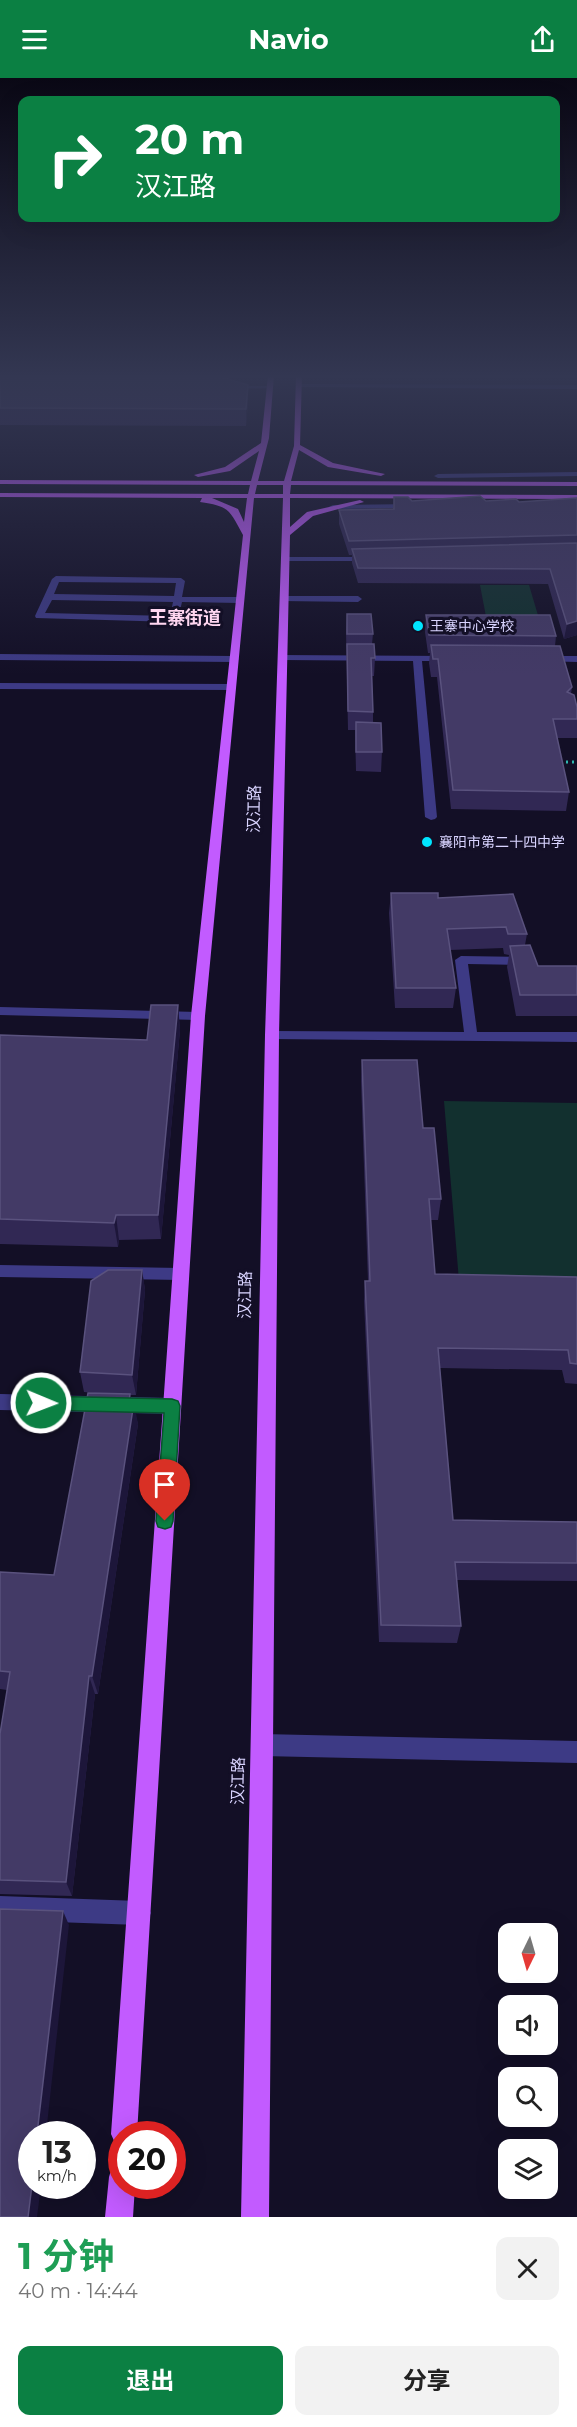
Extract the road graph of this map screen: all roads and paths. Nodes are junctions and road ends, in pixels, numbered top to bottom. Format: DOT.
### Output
graph roads {
  1 [pos="201,475"];
  2 [pos="256,475"];
  3 [pos="290,475"];
  4 [pos="401,475"];
  5 [pos="520,475"];
  6 [pos="438,476"];
  7 [pos="0,482"];
  8 [pos="141,482"];
  9 [pos="575,484"];
  10 [pos="252,488"];
  11 [pos="287,488"];
  12 [pos="0,495"];
  13 [pos="128,495"];
  14 [pos="410,495"];
  15 [pos="577,497"];
  16 [pos="577,503"];
  17 [pos="333,507"];
  18 [pos="285,535"];
  19 [pos="247,536"];
  20 [pos="285,559"];
  21 [pos="377,559"];
  22 [pos="49,597"];
  23 [pos="178,599"];
  24 [pos="284,599"];
  25 [pos="358,599"];
  26 [pos="240,600"];
  27 [pos="0,657"];
  28 [pos="282,657"];
  29 [pos="417,658"];
  30 [pos="462,658"];
  31 [pos="234,659"];
  32 [pos="530,659"];
  33 [pos="577,659"];
  34 [pos="0,686"];
  35 [pos="231,687"];
  36 [pos="556,762"];
  37 [pos="577,762"];
  38 [pos="431,816"];
  39 [pos="523,961"];
  40 [pos="0,1011"];
  41 [pos="198,1016"];
  42 [pos="272,1035"];
  43 [pos="471,1036"];
  44 [pos="577,1037"];
  45 [pos="0,1271"];
  46 [pos="181,1274"];
  47 [pos="0,1402"];
  48 [pos="172,1406"];
  49 [pos="262,1745"];
  50 [pos="577,1752"];
  51 [pos="0,1908"];
  52 [pos="139,1912"];
  53 [pos="125,2121"];
  54 [pos="120,2199"];
  55 [pos="119,2217"];
  56 [pos="255,2217"];
  1 -- 8 [label="main road"];
  2 -- 10 [label="main road, 汉江路"];
  3 -- 11 [label="main road, 汉江路"];
  4 -- 6 [label="main road"];
  5 -- 6 [label="street"];
  6 -- 9 [label="main road"];
  7 -- 8 [label="main road"];
  8 -- 10 [label="main road"];
  9 -- 11 [label="main road"];
  10 -- 11 [label="main road"];
  10 -- 11 [label="main road"];
  10 -- 13 [label="main road"];
  10 -- 19 [label="main road, 汉江路"];
  11 -- 14 [label="main road"];
  11 -- 18 [label="main road, 汉江路"];
  12 -- 13 [label="main road"];
  13 -- 19 [label="main road"];
  14 -- 15 [label="main road"];
  14 -- 17 [label="main road"];
  16 -- 17 [label="street"];
  17 -- 18 [label="main road"];
  18 -- 20 [label="main road, 汉江路"];
  19 -- 26 [label="main road, 汉江路"];
  20 -- 21 [label="street"];
  20 -- 24 [label="main road, 汉江路"];
  22 -- 23 [label="street"];
  22 -- 23 [label="street"];
  22 -- 23 [label="street"];
  23 -- 26 [label="street"];
  24 -- 25 [label="street"];
  24 -- 28 [label="main road, 汉江路"];
  26 -- 31 [label="main road, 汉江路"];
  27 -- 31 [label="street"];
  28 -- 29 [label="street"];
  28 -- 42 [label="main road, 汉江路"];
  29 -- 30 [label="street"];
  29 -- 38 [label="street"];
  31 -- 35 [label="main road, 汉江路"];
  32 -- 33 [label="street"];
  34 -- 35 [label="street"];
  35 -- 41 [label="main road, 汉江路"];
  36 -- 37 [label="path"];
  39 -- 43 [label="street"];
  40 -- 41 [label="street"];
  41 -- 46 [label="main road, 汉江路"];
  42 -- 43 [label="street"];
  42 -- 49 [label="main road, 汉江路"];
  43 -- 44 [label="street"];
  45 -- 46 [label="street"];
  46 -- 48 [label="main road, 汉江路"];
  47 -- 48 [label="street"];
  48 -- 52 [label="main road, 汉江路"];
  49 -- 50 [label="street"];
  49 -- 56 [label="main road, 汉江路"];
  51 -- 52 [label="street"];
  52 -- 53 [label="main road, 汉江路"];
  54 -- 55 [label="main road"];
}
